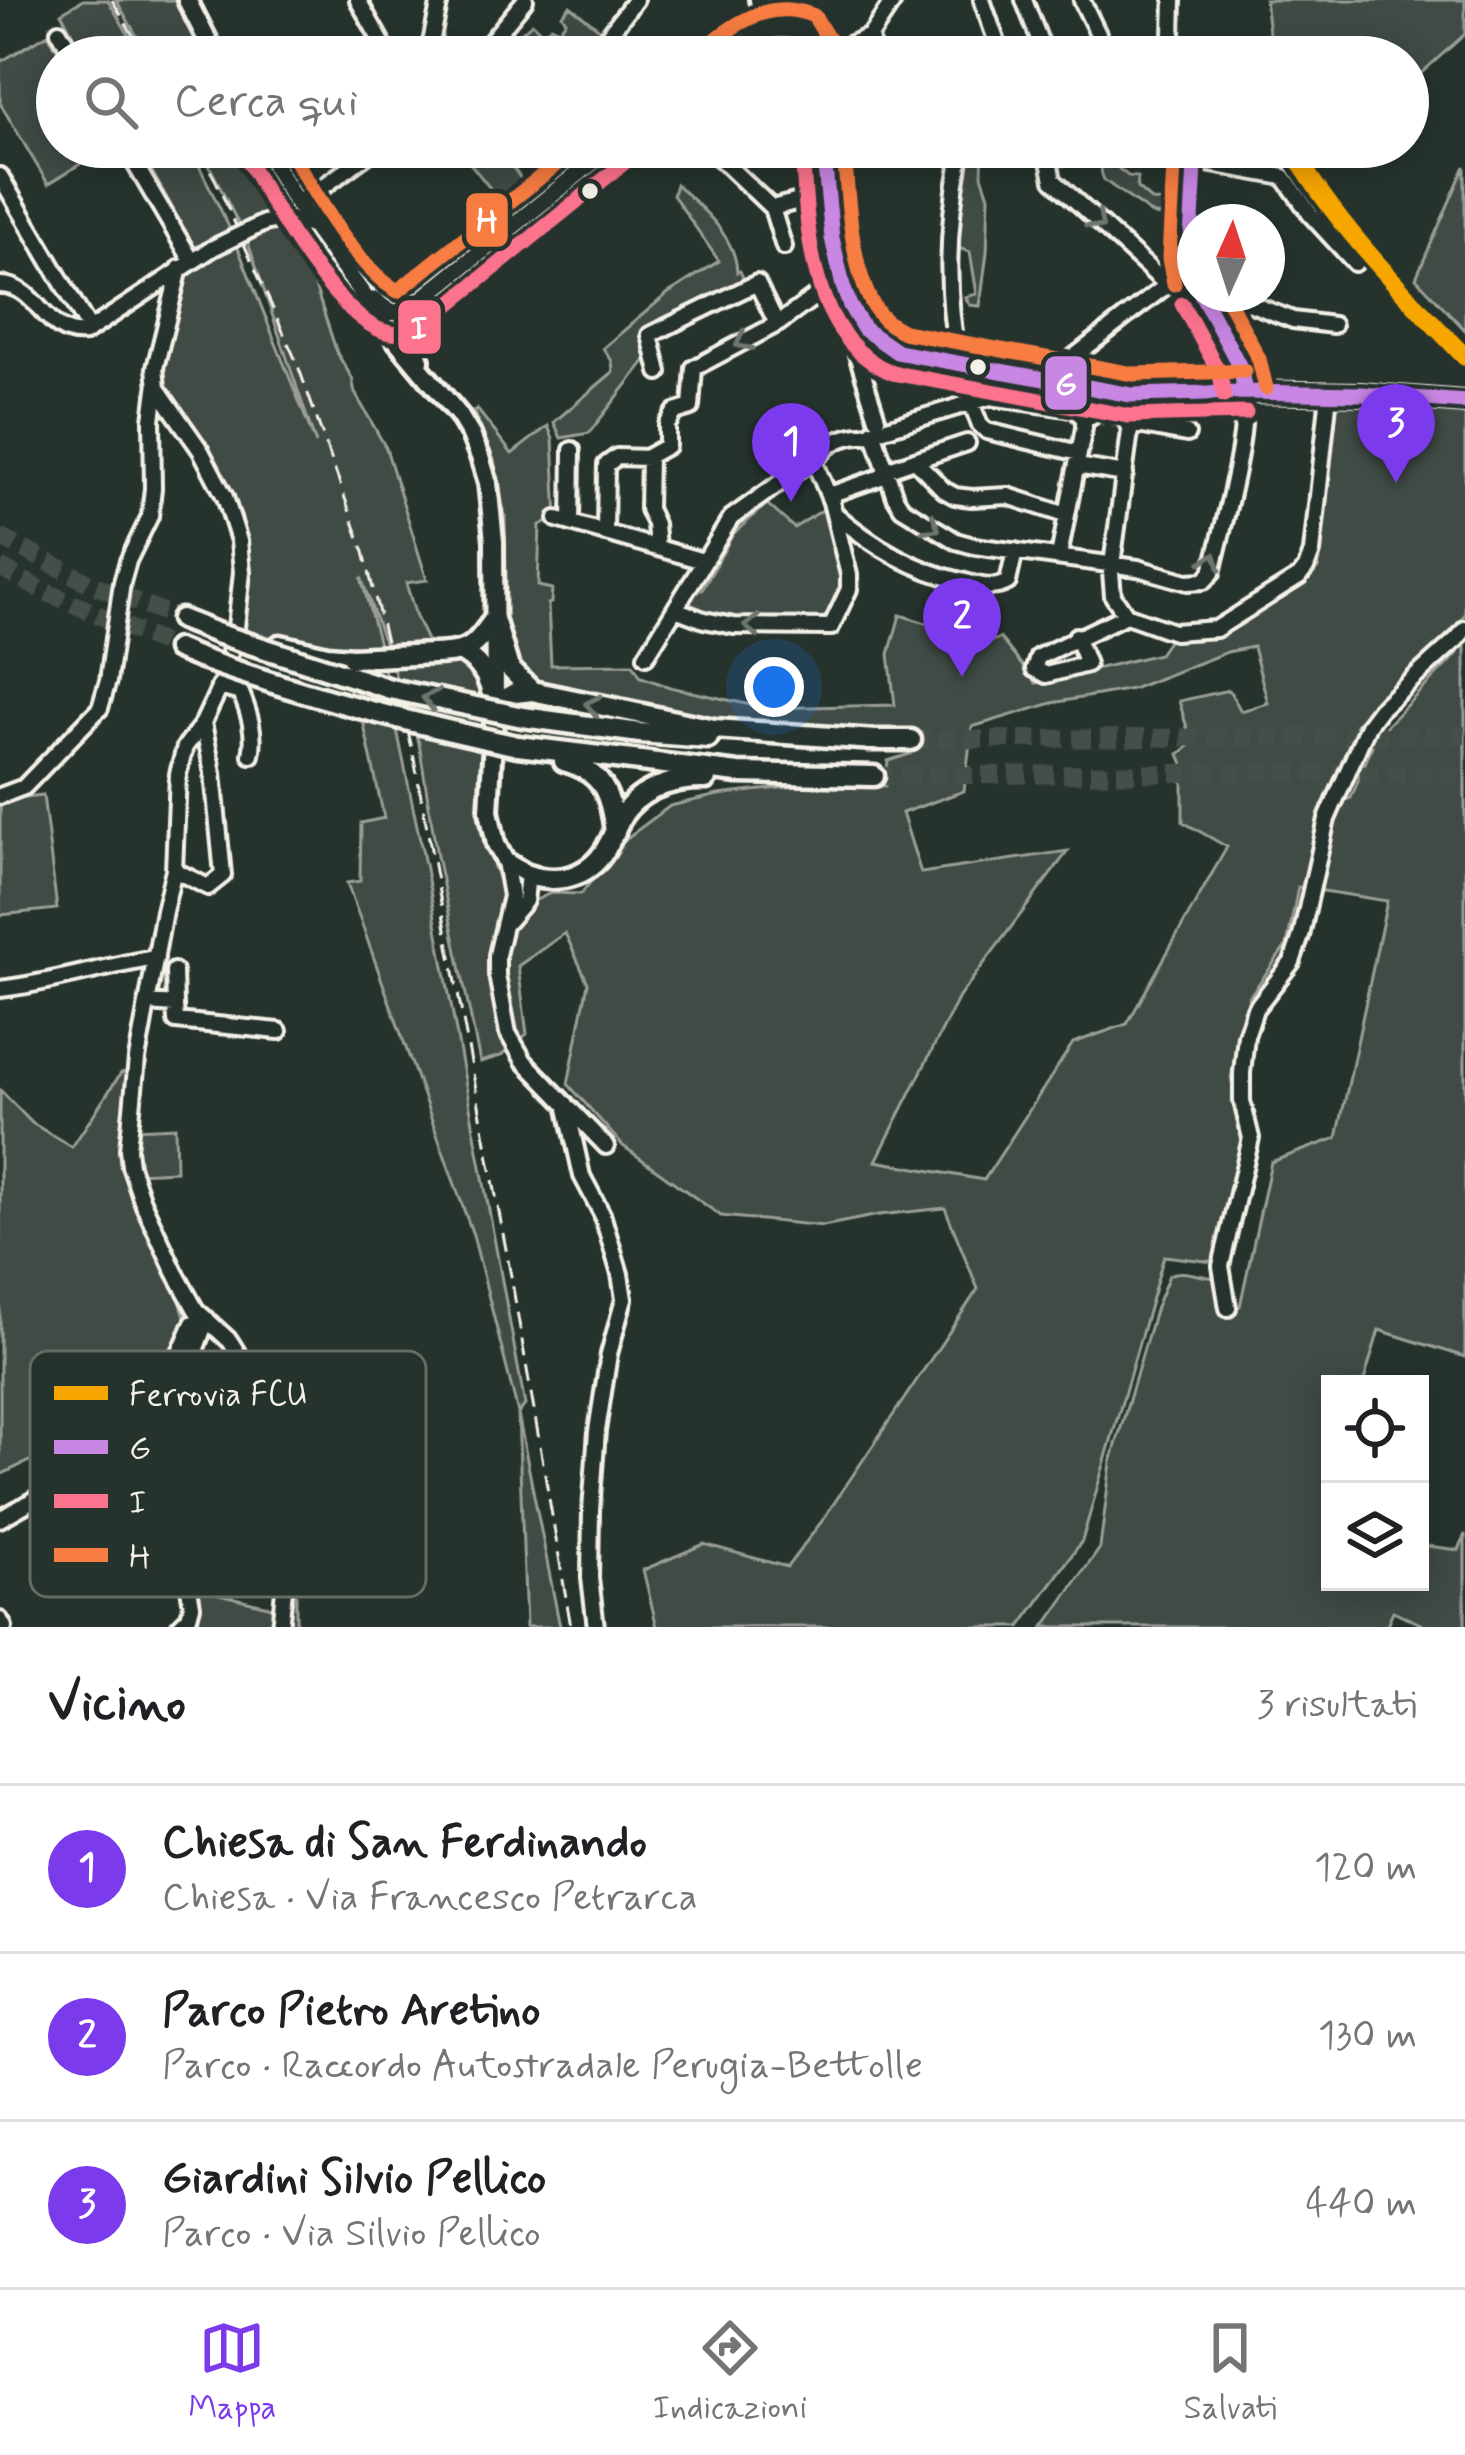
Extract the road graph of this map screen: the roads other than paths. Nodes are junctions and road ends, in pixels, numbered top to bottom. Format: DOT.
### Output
graph roads {
  1 [pos="187,0"];
  2 [pos="358,0"];
  3 [pos="440,0"];
  4 [pos="525,0"];
  5 [pos="635,0"];
  6 [pos="759,0"];
  7 [pos="781,0"];
  8 [pos="894,0"];
  9 [pos="982,0"];
  10 [pos="1024,0"];
  11 [pos="1173,0"];
  12 [pos="1082,1"];
  13 [pos="58,31"];
  14 [pos="757,35"];
  15 [pos="61,36"];
  16 [pos="205,36"];
  17 [pos="378,36"];
  18 [pos="432,36"];
  19 [pos="495,36"];
  20 [pos="608,36"];
  21 [pos="805,36"];
  22 [pos="812,36"];
  23 [pos="870,36"];
  24 [pos="995,36"];
  25 [pos="1038,36"];
  26 [pos="1099,36"];
  27 [pos="1172,36"];
  28 [pos="135,168"];
  29 [pos="275,168"];
  30 [pos="349,168"];
  31 [pos="585,168"];
  32 [pos="730,168"];
  33 [pos="824,168"];
  34 [pos="837,168"];
  35 [pos="958,168"];
  36 [pos="1050,168"];
  37 [pos="1195,168"];
  38 [pos="1249,168"];
  39 [pos="0,176"];
  40 [pos="279,176"];
  41 [pos="825,184"];
  42 [pos="296,201"];
  43 [pos="1194,204"];
  44 [pos="772,208"];
  45 [pos="268,221"];
  46 [pos="314,227"];
  47 [pos="784,247"];
  48 [pos="1355,263"];
  49 [pos="186,264"];
  50 [pos="0,267"];
  51 [pos="842,280"];
  52 [pos="1177,282"];
  53 [pos="1,285"];
  54 [pos="1167,285"];
  55 [pos="359,289"];
  56 [pos="418,303"];
  57 [pos="1211,312"];
  58 [pos="1272,312"];
  59 [pos="777,324"];
  60 [pos="860,325"];
  61 [pos="1334,325"];
  62 [pos="90,329"];
  63 [pos="959,363"];
  64 [pos="658,372"];
  65 [pos="1036,378"];
  66 [pos="157,388"];
  67 [pos="441,392"];
  68 [pos="1245,392"];
  69 [pos="1329,394"];
  70 [pos="1023,400"];
  71 [pos="971,402"];
  72 [pos="1465,402"];
  73 [pos="1040,403"];
  74 [pos="871,428"];
  75 [pos="1187,434"];
  76 [pos="967,443"];
  77 [pos="572,450"];
  78 [pos="818,455"];
  79 [pos="649,458"];
  80 [pos="1078,459"];
  81 [pos="915,460"];
  82 [pos="886,470"];
  83 [pos="1125,474"];
  84 [pos="832,507"];
  85 [pos="1066,515"];
  86 [pos="605,533"];
  87 [pos="657,548"];
  88 [pos="1015,551"];
  89 [pos="1059,556"];
  90 [pos="703,561"];
  91 [pos="1112,563"];
  92 [pos="675,609"];
  93 [pos="1126,614"];
  94 [pos="494,619"];
  95 [pos="181,620"];
  96 [pos="1465,629"];
  97 [pos="212,631"];
  98 [pos="1076,637"];
  99 [pos="177,650"];
  100 [pos="463,653"];
  101 [pos="646,656"];
  102 [pos="219,687"];
  103 [pos="532,691"];
  104 [pos="495,704"];
  105 [pos="203,723"];
  106 [pos="875,740"];
  107 [pos="911,740"];
  108 [pos="518,750"];
  109 [pos="251,754"];
  110 [pos="813,776"];
  111 [pos="874,776"];
  112 [pos="0,796"];
  113 [pos="614,832"];
  114 [pos="505,861"];
  115 [pos="175,871"];
  116 [pos="528,875"];
  117 [pos="559,880"];
  118 [pos="518,899"];
  119 [pos="155,958"];
  120 [pos="174,971"];
  121 [pos="0,989"];
  122 [pos="148,1003"];
  123 [pos="175,1005"];
  124 [pos="279,1031"];
  125 [pos="566,1104"];
  126 [pos="606,1146"];
  127 [pos="1228,1308"];
  128 [pos="207,1319"];
  129 [pos="181,1351"];
  130 [pos="195,1351"];
  131 [pos="236,1351"];
  132 [pos="30,1502"];
  133 [pos="0,1519"];
  134 [pos="191,1597"];
  135 [pos="283,1597"];
  136 [pos="179,1627"];
  137 [pos="280,1627"];
  138 [pos="596,1627"];
  1 -- 16 [label="main road"];
  2 -- 17 [label="street"];
  3 -- 18 [label="street"];
  4 -- 19 [label="street"];
  5 -- 20 [label="street"];
  6 -- 14 [label="main road"];
  7 -- 22 [label="main road"];
  8 -- 23 [label="street"];
  9 -- 24 [label="street"];
  10 -- 25 [label="street"];
  11 -- 27 [label="street"];
  12 -- 26 [label="street"];
  13 -- 15 [label="street"];
  14 -- 21 [label="main road"];
  28 -- 49 [label="street"];
  29 -- 40 [label="main road"];
  30 -- 42 [label="street"];
  31 -- 56 [label="main road"];
  32 -- 44 [label="street"];
  33 -- 41 [label="main road"];
  34 -- 41 [label="street"];
  35 -- 63 [label="street"];
  36 -- 54 [label="street, one-way"];
  37 -- 43 [label="street"];
  38 -- 48 [label="street"];
  39 -- 62 [label="street"];
  40 -- 42 [label="main road"];
  40 -- 45 [label="street"];
  41 -- 44 [label="street"];
  41 -- 51 [label="main road"];
  42 -- 46 [label="main road"];
  44 -- 47 [label="street"];
  45 -- 46 [label="street"];
  45 -- 49 [label="street, bridge"];
  46 -- 55 [label="main road"];
  49 -- 62 [label="street"];
  49 -- 66 [label="street"];
  50 -- 53 [label="street"];
  51 -- 59 [label="street"];
  51 -- 60 [label="main road"];
  52 -- 54 [label="street"];
  53 -- 62 [label="street"];
  54 -- 65 [label="street"];
  55 -- 56 [label="main road"];
  55 -- 67 [label="main road"];
  56 -- 67 [label="main road"];
  57 -- 68 [label="street"];
  58 -- 61 [label="street"];
  59 -- 64 [label="street"];
  59 -- 79 [label="street, one-way"];
  60 -- 63 [label="main road"];
  60 -- 74 [label="street"];
  63 -- 65 [label="main road"];
  65 -- 68 [label="main road"];
  65 -- 70 [label="street"];
  65 -- 73 [label="street"];
  66 -- 102 [label="street"];
  66 -- 112 [label="street"];
  67 -- 94 [label="main road"];
  68 -- 69 [label="main road"];
  91 -- 68 [label="street, one-way"];
  69 -- 72 [label="main road"];
  69 -- 93 [label="street"];
  70 -- 71 [label="street"];
  70 -- 73 [label="street"];
  71 -- 74 [label="street"];
  71 -- 80 [label="street"];
  73 -- 80 [label="street"];
  74 -- 78 [label="street"];
  74 -- 82 [label="street"];
  75 -- 83 [label="street"];
  76 -- 81 [label="street"];
  77 -- 86 [label="street"];
  78 -- 84 [label="street"];
  78 -- 90 [label="street"];
  79 -- 86 [label="street"];
  79 -- 87 [label="street"];
  80 -- 83 [label="street"];
  80 -- 85 [label="street"];
  81 -- 82 [label="street"];
  81 -- 85 [label="street"];
  82 -- 84 [label="street"];
  82 -- 88 [label="street, one-way"];
  83 -- 91 [label="street"];
  84 -- 88 [label="street"];
  84 -- 92 [label="street, one-way"];
  85 -- 89 [label="street"];
  86 -- 87 [label="street"];
  87 -- 90 [label="street"];
  88 -- 89 [label="street"];
  89 -- 91 [label="street"];
  90 -- 92 [label="street"];
  91 -- 93 [label="street"];
  92 -- 101 [label="street"];
  93 -- 98 [label="street"];
  94 -- 100 [label="highway"];
  94 -- 103 [label="highway"];
  94 -- 104 [label="main road"];
  95 -- 97 [label="highway"];
  96 -- 127 [label="street"];
  97 -- 100 [label="highway, bridge"];
  106 -- 97 [label="highway, one-way, bridge"];
  99 -- 108 [label="highway, bridge"];
  100 -- 104 [label="highway"];
  102 -- 105 [label="street"];
  102 -- 109 [label="street"];
  103 -- 104 [label="highway"];
  106 -- 103 [label="highway, one-way"];
  104 -- 114 [label="main road"];
  105 -- 115 [label="street"];
  105 -- 115 [label="street"];
  106 -- 107 [label="highway"];
  108 -- 110 [label="highway"];
  108 -- 113 [label="highway"];
  110 -- 111 [label="highway"];
  110 -- 113 [label="highway"];
  113 -- 117 [label="highway"];
  114 -- 116 [label="main road"];
  114 -- 118 [label="street"];
  115 -- 119 [label="street"];
  116 -- 117 [label="highway"];
  116 -- 118 [label="street"];
  117 -- 118 [label="street"];
  118 -- 125 [label="street"];
  119 -- 121 [label="street"];
  119 -- 122 [label="street"];
  120 -- 123 [label="street"];
  122 -- 123 [label="street"];
  122 -- 128 [label="street"];
  123 -- 124 [label="street"];
  125 -- 126 [label="street"];
  125 -- 138 [label="street"];
  128 -- 129 [label="street"];
  128 -- 130 [label="street"];
  128 -- 131 [label="street"];
  132 -- 133 [label="street"];
  134 -- 136 [label="street"];
  135 -- 137 [label="street"];
}
